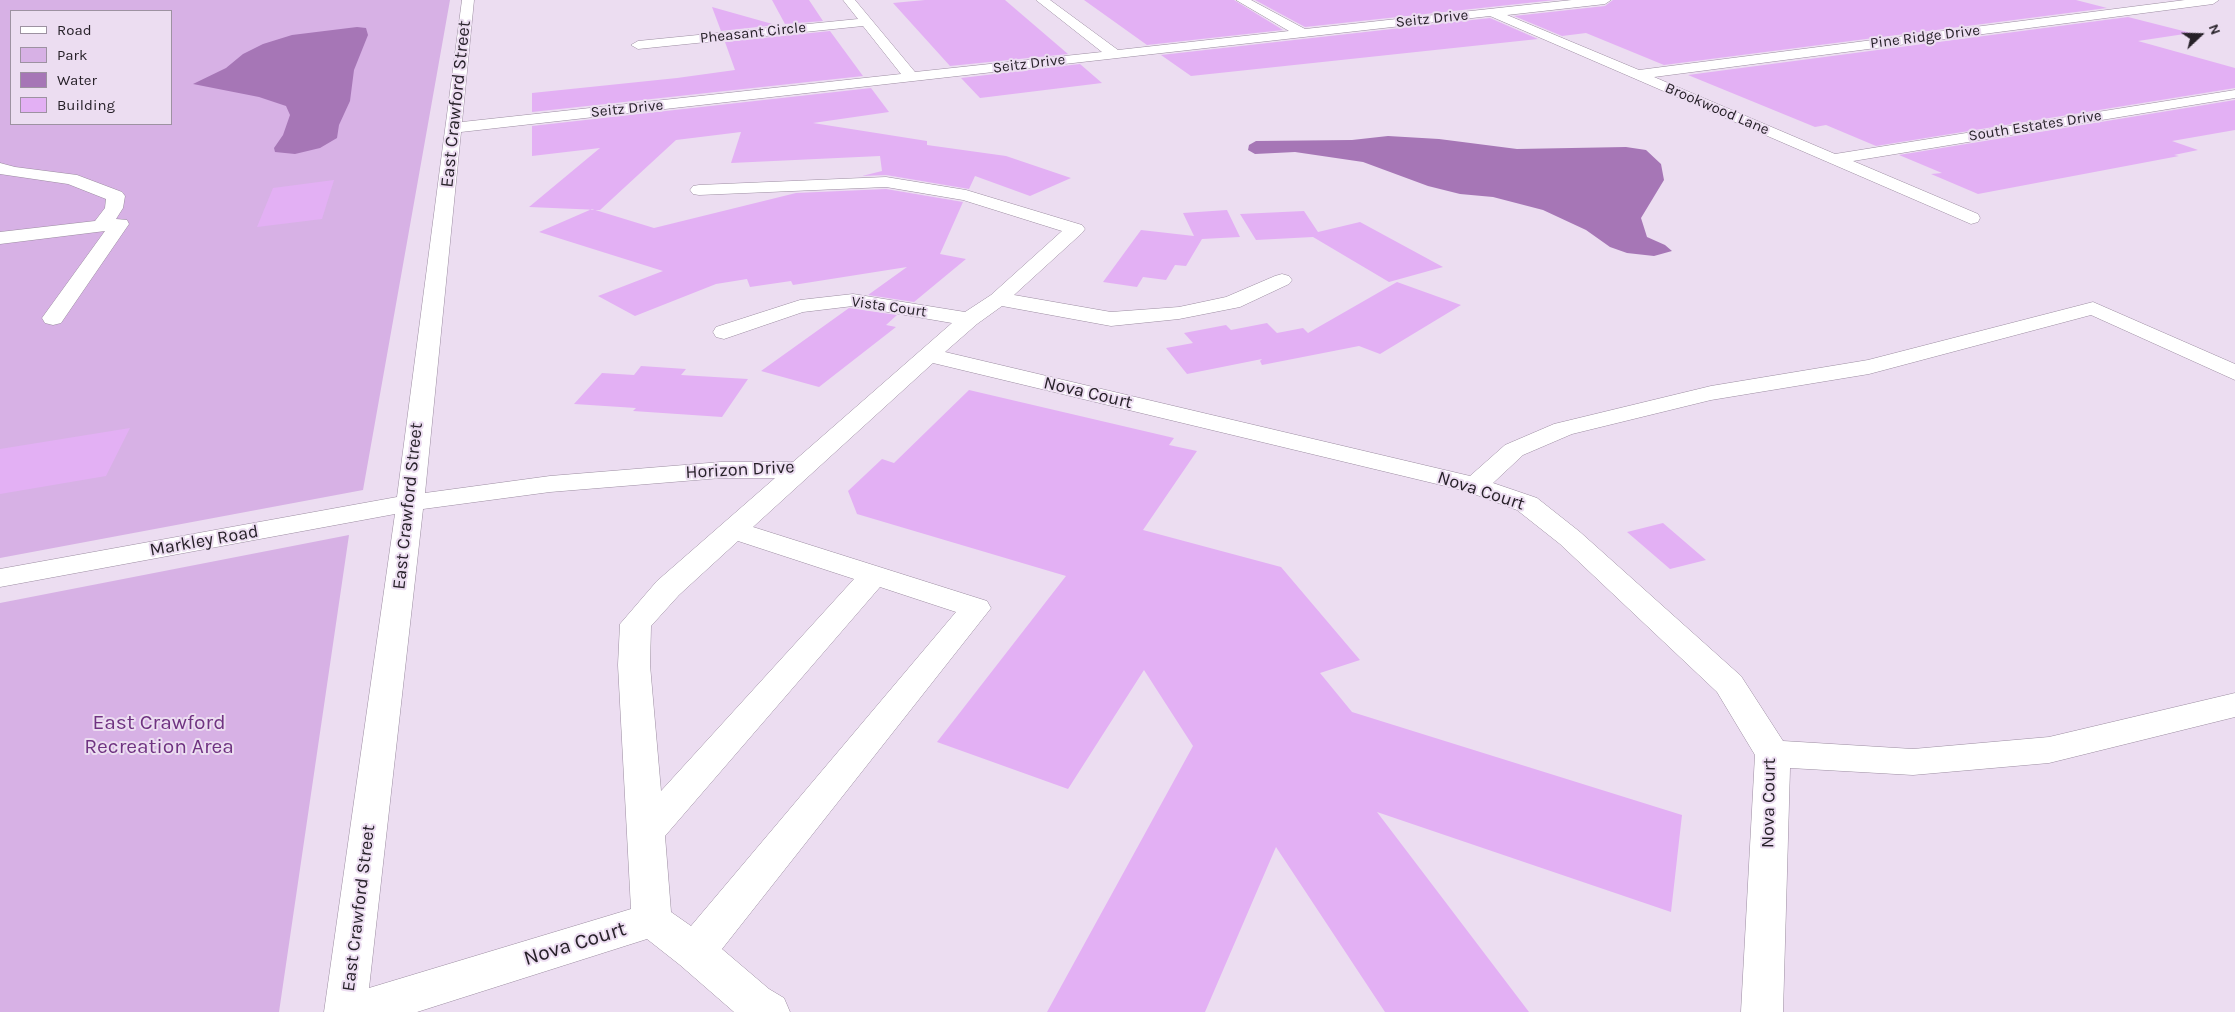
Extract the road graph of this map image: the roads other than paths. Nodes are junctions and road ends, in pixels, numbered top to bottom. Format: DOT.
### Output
graph roads {
  1 [pos="468,0"];
  2 [pos="849,0"];
  3 [pos="1042,0"];
  4 [pos="1242,0"];
  5 [pos="1462,0"];
  6 [pos="1605,0"];
  7 [pos="2213,0"];
  8 [pos="1492,13"];
  9 [pos="868,22"];
  10 [pos="1302,33"];
  11 [pos="638,45"];
  12 [pos="1114,54"];
  13 [pos="1637,75"];
  14 [pos="912,77"];
  15 [pos="2235,94"];
  16 [pos="454,128"];
  17 [pos="1834,159"];
  18 [pos="4,173"];
  19 [pos="699,190"];
  20 [pos="1971,218"];
  21 [pos="100,227"];
  22 [pos="0,238"];
  23 [pos="1282,280"];
  24 [pos="998,299"];
  25 [pos="53,318"];
  26 [pos="969,319"];
  27 [pos="724,332"];
  28 [pos="928,356"];
  29 [pos="2235,373"];
  30 [pos="800,470"];
  31 [pos="1475,485"];
  32 [pos="408,503"];
  33 [pos="733,530"];
  34 [pos="874,575"];
  35 [pos="0,578"];
  36 [pos="2235,705"];
  37 [pos="1773,754"];
  38 [pos="646,832"];
  39 [pos="652,920"];
  40 [pos="695,952"];
  41 [pos="346,1012"];
  42 [pos="355,1012"];
  43 [pos="769,1012"];
  44 [pos="1762,1012"];
  1 -- 16 [label="street, East Crawford Street"];
  2 -- 9 [label="street"];
  3 -- 12 [label="street"];
  4 -- 10 [label="street"];
  5 -- 8 [label="street, Brookwood Lane"];
  6 -- 8 [label="street, Seitz Drive"];
  7 -- 13 [label="street, Pine Ridge Drive"];
  8 -- 10 [label="street, Seitz Drive"];
  8 -- 13 [label="street, Brookwood Lane"];
  9 -- 11 [label="street, Pheasant Circle"];
  9 -- 14 [label="street"];
  10 -- 12 [label="street, Seitz Drive"];
  12 -- 14 [label="street, Seitz Drive"];
  13 -- 17 [label="street, Brookwood Lane"];
  14 -- 16 [label="street, Seitz Drive"];
  15 -- 17 [label="street, South Estates Drive"];
  16 -- 32 [label="street, East Crawford Street"];
  17 -- 20 [label="street, Brookwood Lane"];
  18 -- 21 [label="street"];
  19 -- 24 [label="street, Horizon Drive"];
  21 -- 22 [label="street"];
  21 -- 25 [label="street"];
  23 -- 24 [label="street"];
  24 -- 26 [label="street, Horizon Drive"];
  26 -- 27 [label="street, Vista Court"];
  26 -- 28 [label="street, Horizon Drive"];
  28 -- 30 [label="street, Horizon Drive"];
  28 -- 31 [label="street, Nova Court"];
  29 -- 31 [label="street"];
  30 -- 32 [label="street, Horizon Drive"];
  30 -- 33 [label="street"];
  31 -- 37 [label="street, Nova Court"];
  32 -- 35 [label="street, Markley Road"];
  32 -- 41 [label="street, East Crawford Street"];
  33 -- 34 [label="street"];
  33 -- 38 [label="street"];
  34 -- 38 [label="street"];
  34 -- 40 [label="street"];
  36 -- 37 [label="street"];
  37 -- 44 [label="street, Nova Court"];
  38 -- 39 [label="street"];
  39 -- 40 [label="street"];
  39 -- 42 [label="street, Nova Court"];
  40 -- 43 [label="street"];
}
